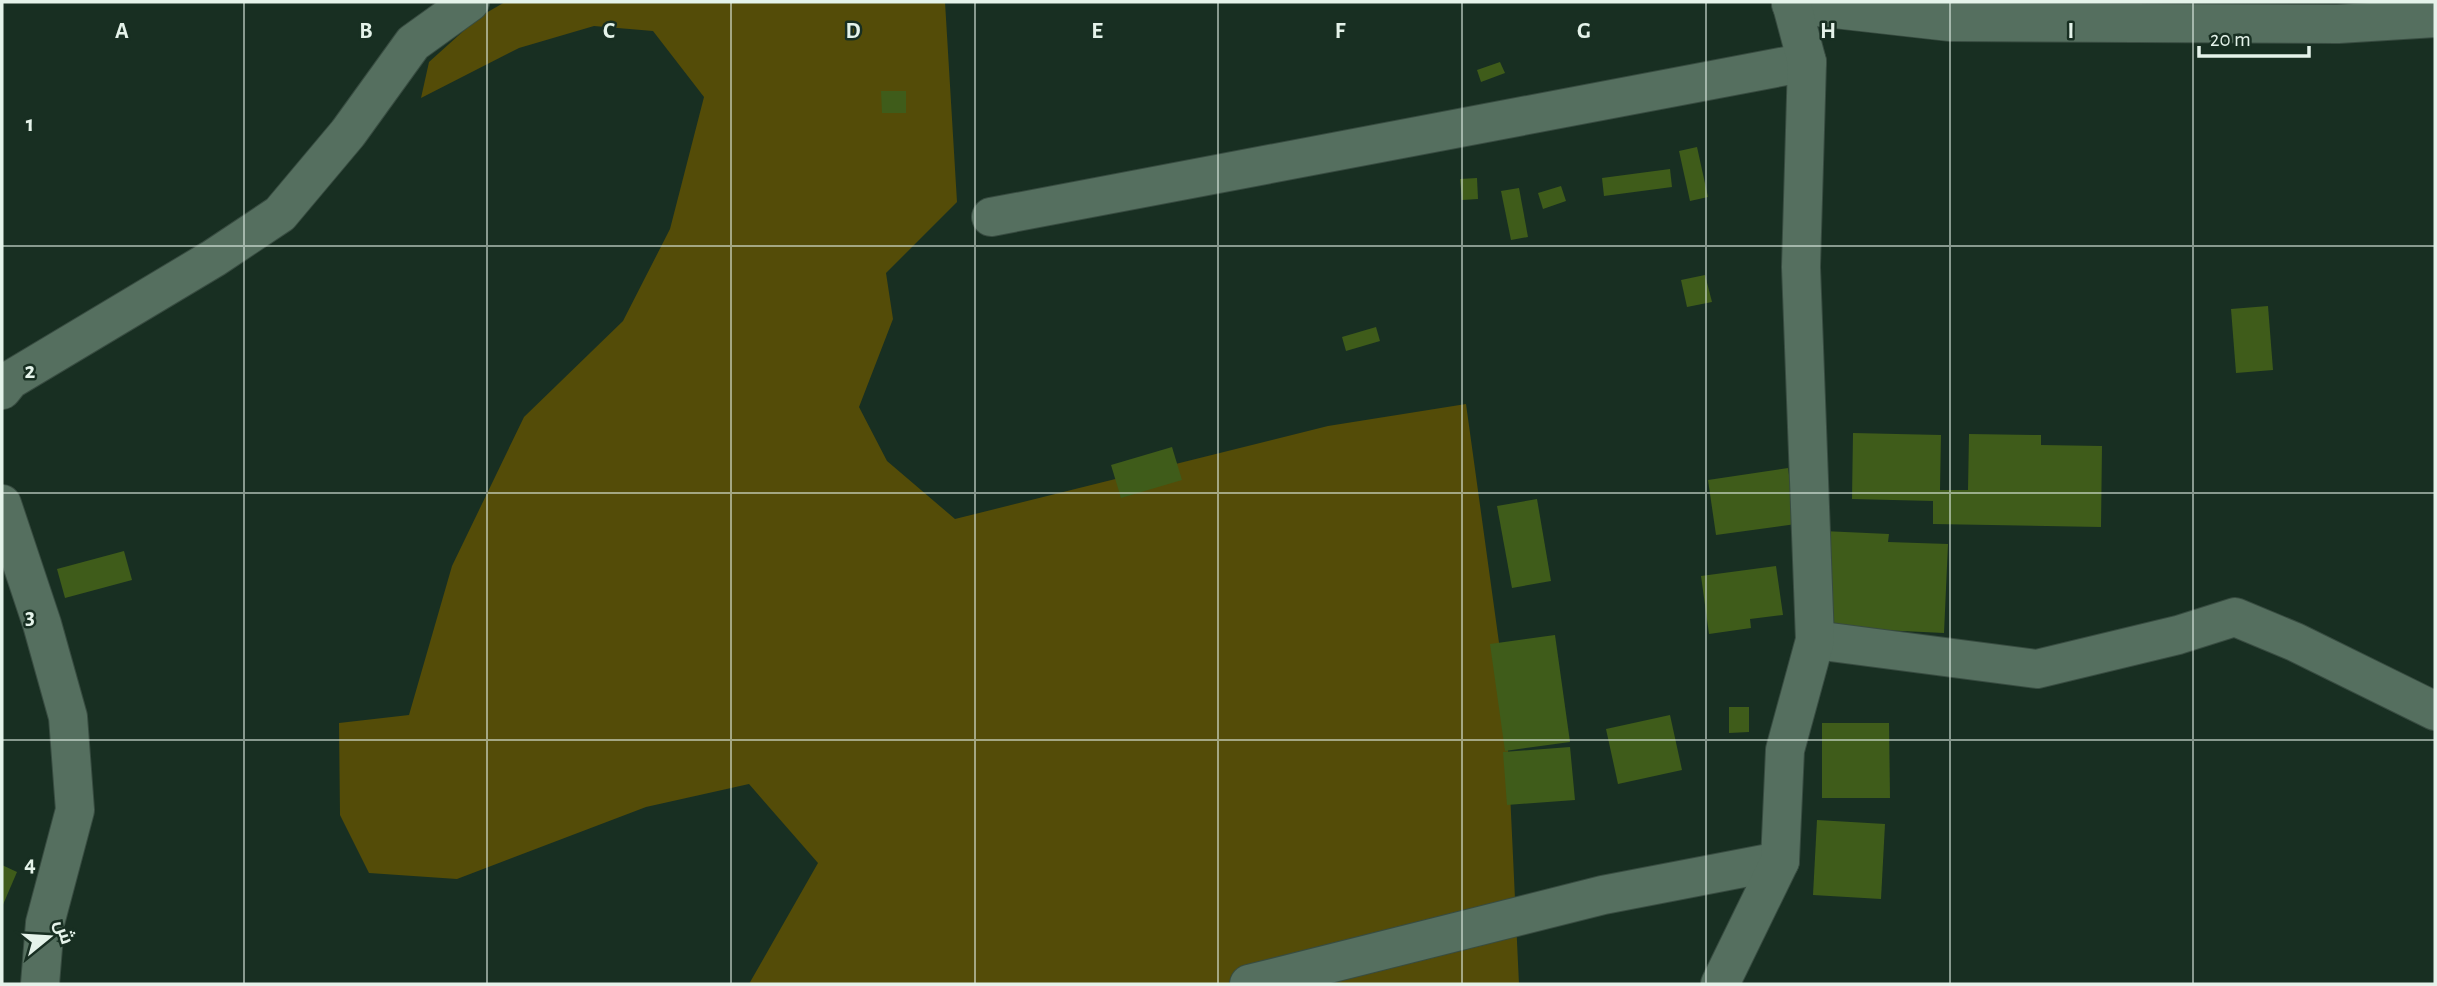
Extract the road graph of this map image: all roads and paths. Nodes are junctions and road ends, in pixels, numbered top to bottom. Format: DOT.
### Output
graph roads {
  1 [pos="470,2"];
  2 [pos="1791,3"];
  3 [pos="2339,13"];
  4 [pos="2435,18"];
  5 [pos="1808,62"];
  6 [pos="991,217"];
  7 [pos="2,390"];
  8 [pos="2,504"];
  9 [pos="1815,640"];
  10 [pos="2435,711"];
  11 [pos="1780,861"];
  12 [pos="40,984"];
  13 [pos="1249,984"];
  14 [pos="1720,984"];
  1 -- 7 [label="street"];
  2 -- 3 [label="street"];
  2 -- 5 [label="street"];
  3 -- 4 [label="street"];
  5 -- 6 [label="street"];
  5 -- 9 [label="street"];
  8 -- 12 [label="street"];
  9 -- 10 [label="street"];
  9 -- 11 [label="street"];
  11 -- 13 [label="street"];
  11 -- 14 [label="street"];
}
